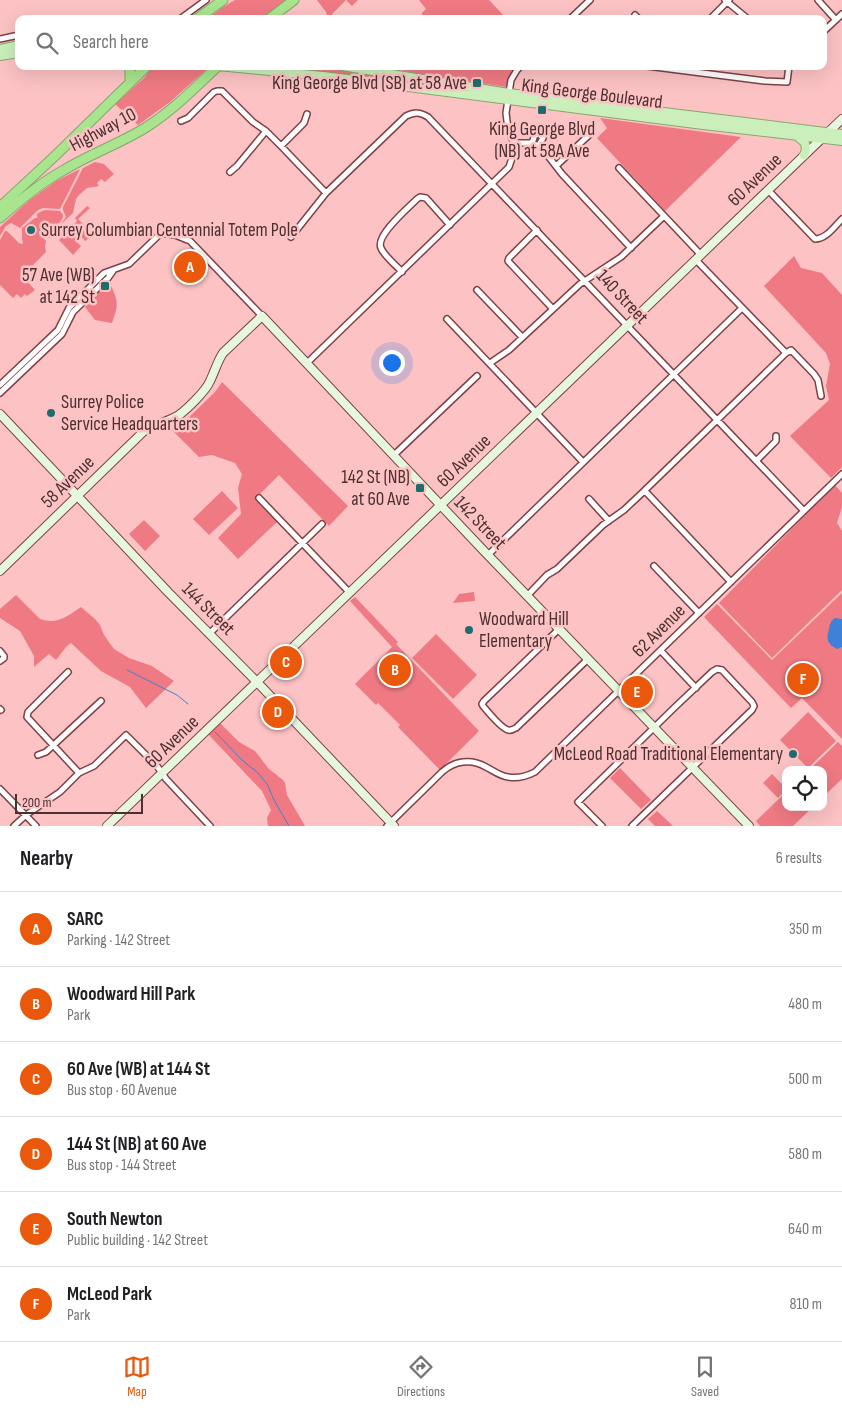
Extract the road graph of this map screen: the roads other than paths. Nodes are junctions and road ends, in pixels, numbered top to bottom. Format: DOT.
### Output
graph roads {
  1 [pos="206,0"];
  2 [pos="223,0"];
  3 [pos="294,0"];
  4 [pos="590,0"];
  5 [pos="818,0"];
  6 [pos="727,1"];
  7 [pos="842,14"];
  8 [pos="185,15"];
  9 [pos="202,15"];
  10 [pos="274,15"];
  11 [pos="574,15"];
  12 [pos="714,15"];
  13 [pos="743,15"];
  14 [pos="836,20"];
  15 [pos="827,28"];
  16 [pos="15,36"];
  17 [pos="0,39"];
  18 [pos="15,47"];
  19 [pos="0,49"];
  20 [pos="15,54"];
  21 [pos="0,56"];
  22 [pos="130,70"];
  23 [pos="143,70"];
  24 [pos="213,70"];
  25 [pos="260,70"];
  26 [pos="364,70"];
  27 [pos="517,70"];
  28 [pos="686,70"];
  29 [pos="789,70"];
  30 [pos="130,83"];
  31 [pos="508,96"];
  32 [pos="308,114"];
  33 [pos="842,119"];
  34 [pos="181,121"];
  35 [pos="266,131"];
  36 [pos="842,134"];
  37 [pos="589,135"];
  38 [pos="795,135"];
  39 [pos="825,135"];
  40 [pos="842,141"];
  41 [pos="514,143"];
  42 [pos="532,143"];
  43 [pos="539,145"];
  44 [pos="281,146"];
  45 [pos="804,156"];
  46 [pos="556,166"];
  47 [pos="619,168"];
  48 [pos="230,172"];
  49 [pos="493,184"];
  50 [pos="768,190"];
  51 [pos="326,193"];
  52 [pos="0,207"];
  53 [pos="664,216"];
  54 [pos="0,218"];
  55 [pos="842,219"];
  56 [pos="450,225"];
  57 [pos="537,230"];
  58 [pos="291,237"];
  59 [pos="631,248"];
  60 [pos="698,258"];
  61 [pos="113,270"];
  62 [pos="402,272"];
  63 [pos="585,280"];
  64 [pos="477,290"];
  65 [pos="742,308"];
  66 [pos="553,309"];
  67 [pos="262,316"];
  68 [pos="447,319"];
  69 [pos="628,325"];
  70 [pos="522,337"];
  71 [pos="788,352"];
  72 [pos="307,363"];
  73 [pos="490,363"];
  74 [pos="674,374"];
  75 [pos="477,376"];
  76 [pos="0,385"];
  77 [pos="0,393"];
  78 [pos="821,396"];
  79 [pos="537,413"];
  80 [pos="0,414"];
  81 [pos="718,419"];
  82 [pos="776,436"];
  83 [pos="394,455"];
  84 [pos="756,461"];
  85 [pos="583,462"];
  86 [pos="842,474"];
  87 [pos="645,491"];
  88 [pos="77,496"];
  89 [pos="259,498"];
  90 [pos="588,499"];
  91 [pos="441,505"];
  92 [pos="804,511"];
  93 [pos="609,521"];
  94 [pos="322,524"];
  95 [pos="302,543"];
  96 [pos="488,554"];
  97 [pos="654,566"];
  98 [pos="0,571"];
  99 [pos="731,582"];
  100 [pos="350,592"];
  101 [pos="527,596"];
  102 [pos="699,613"];
  103 [pos="559,629"];
  104 [pos="209,634"];
  105 [pos="661,650"];
  106 [pos="0,651"];
  107 [pos="588,658"];
  108 [pos="0,661"];
  109 [pos="68,672"];
  110 [pos="257,682"];
  111 [pos="696,688"];
  112 [pos="619,691"];
  113 [pos="100,701"];
  114 [pos="654,728"];
  115 [pos="54,745"];
  116 [pos="38,755"];
  117 [pos="692,768"];
  118 [pos="80,773"];
  119 [pos="162,773"];
  120 [pos="0,789"];
  121 [pos="26,815"];
  122 [pos="391,825"];
  123 [pos="14,826"];
  124 [pos="36,826"];
  125 [pos="107,826"];
  126 [pos="210,826"];
  127 [pos="602,826"];
  128 [pos="632,826"];
  129 [pos="749,826"];
  1 -- 8 [label="street"];
  2 -- 9 [label="highway"];
  3 -- 10 [label="highway"];
  4 -- 11 [label="street"];
  5 -- 14 [label="street"];
  6 -- 12 [label="street"];
  6 -- 13 [label="street"];
  7 -- 14 [label="street"];
  14 -- 15 [label="street"];
  16 -- 17 [label="street"];
  18 -- 19 [label="main road"];
  20 -- 21 [label="main road"];
  22 -- 30 [label="highway"];
  23 -- 30 [label="highway, Highway 10"];
  24 -- 54 [label="highway, Highway 10"];
  25 -- 31 [label="main road, King George Boulevard"];
  26 -- 31 [label="main road, King George Boulevard"];
  27 -- 31 [label="street"];
  28 -- 29 [label="street"];
  30 -- 52 [label="highway, Highway 10"];
  31 -- 38 [label="main road, King George Boulevard"];
  31 -- 39 [label="main road, King George Boulevard"];
  31 -- 41 [label="street"];
  32 -- 44 [label="street"];
  33 -- 39 [label="street, 60 Avenue"];
  34 -- 35 [label="street"];
  35 -- 44 [label="street"];
  35 -- 48 [label="street"];
  36 -- 39 [label="main road, King George Boulevard"];
  37 -- 46 [label="street"];
  38 -- 39 [label="main road, King George Boulevard"];
  38 -- 45 [label="main road"];
  39 -- 40 [label="main road, King George Boulevard"];
  39 -- 45 [label="street, 60 Avenue"];
  41 -- 42 [label="street"];
  41 -- 49 [label="street"];
  42 -- 43 [label="street"];
  42 -- 43 [label="street"];
  43 -- 46 [label="street"];
  44 -- 51 [label="street"];
  45 -- 50 [label="street, 60 Avenue"];
  46 -- 59 [label="street"];
  47 -- 53 [label="street"];
  49 -- 51 [label="street, 140 Street"];
  49 -- 56 [label="street"];
  49 -- 57 [label="street, 140 Street"];
  50 -- 55 [label="street"];
  50 -- 60 [label="street, 60 Avenue"];
  51 -- 58 [label="street"];
  53 -- 59 [label="street"];
  53 -- 60 [label="street"];
  56 -- 62 [label="street"];
  56 -- 62 [label="street"];
  57 -- 63 [label="street, 140 Street"];
  57 -- 66 [label="street"];
  59 -- 63 [label="street"];
  60 -- 65 [label="street"];
  60 -- 69 [label="street, 60 Avenue"];
  61 -- 67 [label="street, 142 Street"];
  61 -- 76 [label="street"];
  61 -- 77 [label="street"];
  62 -- 72 [label="street"];
  63 -- 66 [label="street"];
  63 -- 69 [label="street, 140 Street"];
  64 -- 70 [label="street"];
  65 -- 71 [label="street"];
  65 -- 74 [label="street"];
  66 -- 70 [label="street"];
  67 -- 72 [label="street, 142 Street"];
  67 -- 88 [label="street, 58 Avenue"];
  68 -- 73 [label="street"];
  69 -- 74 [label="street, 140 Street"];
  69 -- 79 [label="street, 60 Avenue"];
  70 -- 73 [label="street"];
  71 -- 78 [label="street"];
  71 -- 81 [label="street"];
  72 -- 83 [label="street, 142 Street"];
  73 -- 79 [label="street"];
  74 -- 81 [label="street, 140 Street"];
  74 -- 85 [label="street"];
  75 -- 83 [label="street"];
  79 -- 85 [label="street"];
  79 -- 91 [label="street, 60 Avenue"];
  80 -- 88 [label="street, 144 Street"];
  81 -- 84 [label="street, 140 Street"];
  81 -- 87 [label="street"];
  82 -- 84 [label="street"];
  83 -- 91 [label="street, 142 Street"];
  84 -- 92 [label="street, 140 Street"];
  85 -- 96 [label="street"];
  86 -- 92 [label="street, 62 Avenue"];
  87 -- 93 [label="street"];
  87 -- 99 [label="street"];
  88 -- 98 [label="street, 58 Avenue"];
  88 -- 104 [label="street, 144 Street"];
  89 -- 95 [label="street"];
  90 -- 93 [label="street"];
  91 -- 96 [label="street, 142 Street"];
  91 -- 100 [label="street, 60 Avenue"];
  92 -- 99 [label="street, 62 Avenue"];
  93 -- 101 [label="street"];
  94 -- 95 [label="street"];
  95 -- 100 [label="street"];
  95 -- 104 [label="street"];
  96 -- 101 [label="street, 142 Street"];
  97 -- 102 [label="street"];
  99 -- 102 [label="street, 62 Avenue"];
  100 -- 110 [label="street, 60 Avenue"];
  101 -- 103 [label="street, 142 Street"];
  102 -- 105 [label="street, 62 Avenue"];
  103 -- 107 [label="street, 142 Street"];
  103 -- 107 [label="street"];
  104 -- 110 [label="street, 144 Street"];
  105 -- 111 [label="street"];
  105 -- 112 [label="street, 62 Avenue"];
  106 -- 108 [label="street"];
  107 -- 112 [label="street, 142 Street"];
  109 -- 115 [label="street"];
  110 -- 119 [label="street, 60 Avenue"];
  110 -- 122 [label="street, 144 Street"];
  111 -- 114 [label="street"];
  111 -- 117 [label="street"];
  112 -- 114 [label="street, 142 Street"];
  112 -- 122 [label="street, 62 Avenue"];
  113 -- 115 [label="street"];
  114 -- 117 [label="street, 142 Street"];
  114 -- 127 [label="street"];
  115 -- 116 [label="street"];
  115 -- 118 [label="street"];
  117 -- 128 [label="street"];
  117 -- 129 [label="street, 142 Street"];
  118 -- 119 [label="street"];
  118 -- 121 [label="street"];
  119 -- 125 [label="street, 60 Avenue"];
  119 -- 126 [label="street"];
  120 -- 121 [label="street"];
  121 -- 123 [label="street"];
  121 -- 124 [label="street"];
}
